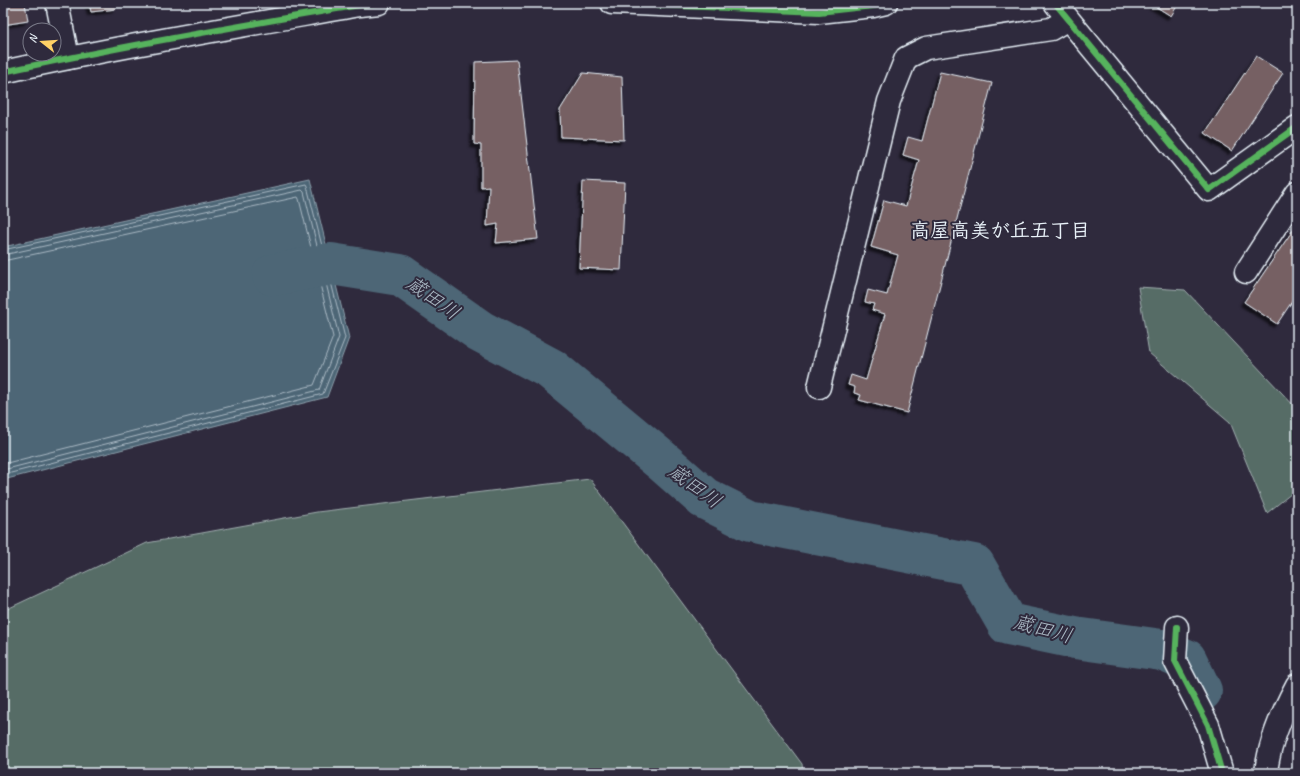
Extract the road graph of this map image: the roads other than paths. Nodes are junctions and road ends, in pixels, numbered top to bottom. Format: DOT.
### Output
graph roads {
  1 [pos="57,3"];
  2 [pos="612,3"];
  3 [pos="886,3"];
  4 [pos="366,4"];
  5 [pos="1061,11"];
  6 [pos="68,58"];
  7 [pos="3,72"];
  8 [pos="1297,127"];
  9 [pos="1297,193"];
  10 [pos="1246,272"];
  11 [pos="819,387"];
  12 [pos="1177,627"];
  13 [pos="1297,685"];
  14 [pos="1222,773"];
  15 [pos="1266,773"];
  1 -- 6 [label="street"];
  2 -- 3 [label="street"];
  4 -- 6 [label="street"];
  5 -- 8 [label="street"];
  5 -- 11 [label="street"];
  6 -- 7 [label="street"];
  9 -- 10 [label="street"];
  12 -- 14 [label="street"];
  13 -- 15 [label="street"];
}
